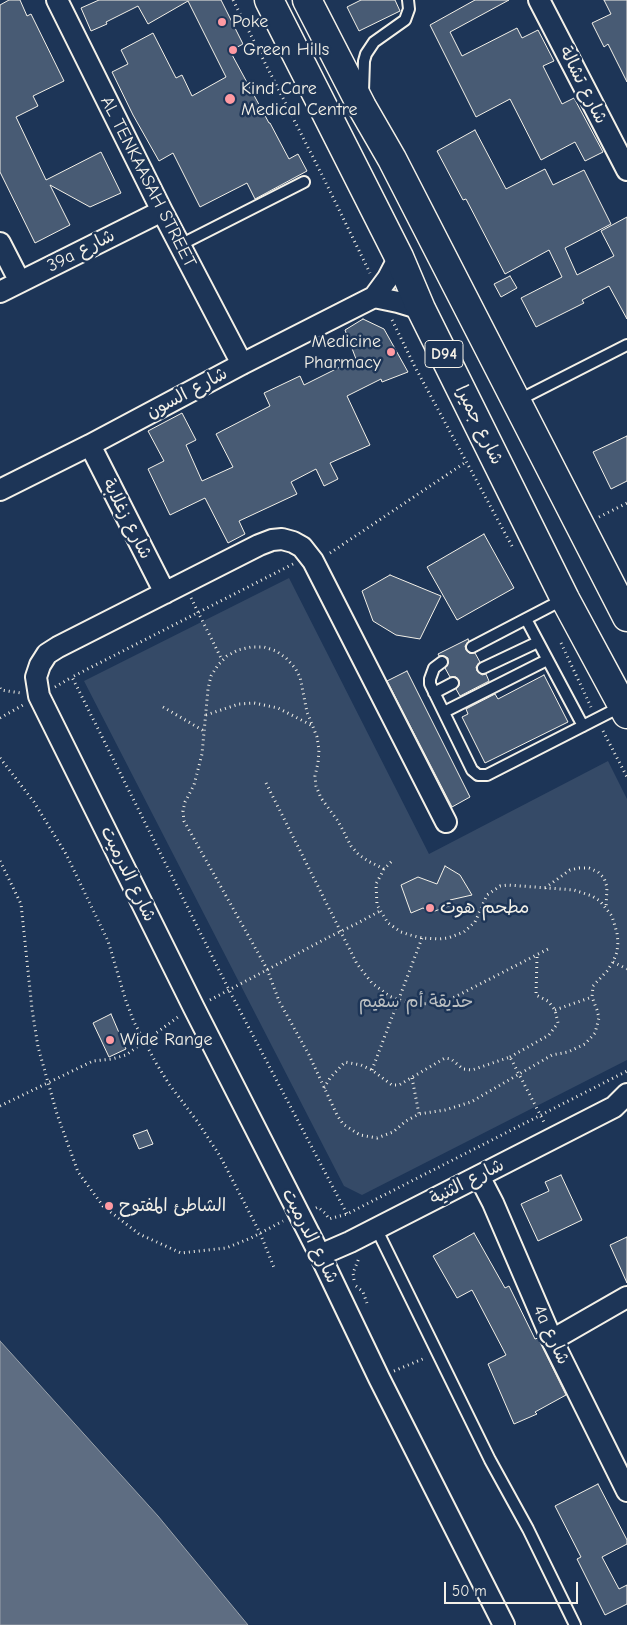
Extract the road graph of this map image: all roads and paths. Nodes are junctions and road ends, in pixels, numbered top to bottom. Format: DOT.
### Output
graph roads {
  1 [pos="57,0"];
  2 [pos="233,0"];
  3 [pos="269,0"];
  4 [pos="307,0"];
  5 [pos="408,0"];
  6 [pos="539,0"];
  7 [pos="362,106"];
  8 [pos="627,170"];
  9 [pos="304,182"];
  10 [pos="162,211"];
  11 [pos="0,243"];
  12 [pos="180,245"];
  13 [pos="399,257"];
  14 [pos="20,282"];
  15 [pos="0,292"];
  16 [pos="378,295"];
  17 [pos="421,309"];
  18 [pos="627,345"];
  19 [pos="242,364"];
  20 [pos="517,401"];
  21 [pos="90,446"];
  22 [pos="466,462"];
  23 [pos="0,490"];
  24 [pos="627,503"];
  25 [pos="581,526"];
  26 [pos="513,548"];
  27 [pos="310,555"];
  28 [pos="183,584"];
  29 [pos="165,593"];
  30 [pos="623,600"];
  31 [pos="555,604"];
  32 [pos="198,612"];
  33 [pos="526,619"];
  34 [pos="538,642"];
  35 [pos="472,647"];
  36 [pos="222,660"];
  37 [pos="548,660"];
  38 [pos="442,662"];
  39 [pos="483,668"];
  40 [pos="453,683"];
  41 [pos="434,693"];
  42 [pos="163,707"];
  43 [pos="625,710"];
  44 [pos="444,712"];
  45 [pos="206,715"];
  46 [pos="596,719"];
  47 [pos="311,725"];
  48 [pos="583,726"];
  49 [pos="204,731"];
  50 [pos="0,758"];
  51 [pos="627,777"];
  52 [pos="266,784"];
  53 [pos="446,822"];
  54 [pos="393,860"];
  55 [pos="0,862"];
  56 [pos="384,868"];
  57 [pos="545,888"];
  58 [pos="606,908"];
  59 [pos="380,911"];
  60 [pos="422,938"];
  61 [pos="550,948"];
  62 [pos="537,955"];
  63 [pos="613,962"];
  64 [pos="267,969"];
  65 [pos="627,969"];
  66 [pos="229,990"];
  67 [pos="592,997"];
  68 [pos="399,1000"];
  69 [pos="194,1008"];
  70 [pos="555,1010"];
  71 [pos="144,1041"];
  72 [pos="510,1057"];
  73 [pos="372,1070"];
  74 [pos="627,1071"];
  75 [pos="519,1073"];
  76 [pos="412,1078"];
  77 [pos="49,1082"];
  78 [pos="324,1089"];
  79 [pos="623,1103"];
  80 [pos="0,1106"];
  81 [pos="419,1114"];
  82 [pos="540,1115"];
  83 [pos="552,1139"];
  84 [pos="479,1176"];
  85 [pos="299,1213"];
  86 [pos="347,1214"];
  87 [pos="260,1233"];
  88 [pos="379,1236"];
  89 [pos="320,1255"];
  90 [pos="275,1270"];
  91 [pos="627,1297"];
  92 [pos="368,1306"];
  93 [pos="552,1340"];
  94 [pos="438,1353"];
  95 [pos="379,1378"];
  96 [pos="627,1491"];
  97 [pos="504,1625"];
  98 [pos="575,1625"];
  1 -- 10 [label="street, AL TENKAASAH STREET"];
  2 -- 16 [label="path"];
  3 -- 13 [label="main road, شارع جميرا / D94"];
  4 -- 7 [label="main road, D94"];
  5 -- 7 [label="lane"];
  6 -- 8 [label="street, شارع تشالة"];
  7 -- 20 [label="main road, D94"];
  9 -- 12 [label="lane"];
  10 -- 12 [label="street, AL TENKAASAH STREET"];
  10 -- 14 [label="street, 39a شارع"];
  11 -- 14 [label="street"];
  12 -- 19 [label="street, AL TENKAASAH STREET"];
  13 -- 16 [label="street, شارع السون"];
  13 -- 17 [label="main road, شارع جميرا / D94"];
  14 -- 15 [label="street, 39a شارع"];
  16 -- 17 [label="street"];
  16 -- 19 [label="street, شارع السون"];
  16 -- 22 [label="path"];
  17 -- 31 [label="main road, شارع جميرا / D94"];
  18 -- 20 [label="lane"];
  19 -- 21 [label="street, شارع السون"];
  20 -- 25 [label="main road, D94"];
  21 -- 23 [label="street, شارع السون"];
  21 -- 29 [label="street, شارع زغلابة"];
  22 -- 26 [label="path"];
  22 -- 27 [label="path"];
  24 -- 25 [label="path"];
  25 -- 30 [label="main road, D94"];
  27 -- 28 [label="street, شارع الدرميت"];
  27 -- 32 [label="path"];
  27 -- 53 [label="street, شارع الدرميت"];
  28 -- 29 [label="street, شارع الدرميت"];
  28 -- 32 [label="path"];
  29 -- 69 [label="street, شارع الدرميت"];
  31 -- 33 [label="lane"];
  31 -- 43 [label="main road, شارع جميرا / D94"];
  31 -- 46 [label="path"];
  32 -- 36 [label="path"];
  32 -- 66 [label="path"];
  33 -- 34 [label="lane"];
  33 -- 35 [label="lane"];
  34 -- 37 [label="lane"];
  34 -- 39 [label="lane"];
  36 -- 45 [label="path"];
  36 -- 47 [label="path"];
  37 -- 44 [label="lane"];
  37 -- 48 [label="lane"];
  38 -- 41 [label="lane"];
  40 -- 41 [label="lane"];
  41 -- 44 [label="lane"];
  42 -- 49 [label="path"];
  43 -- 46 [label="lane"];
  44 -- 48 [label="lane"];
  45 -- 47 [label="path"];
  45 -- 49 [label="path"];
  46 -- 48 [label="lane"];
  46 -- 51 [label="path"];
  47 -- 56 [label="path"];
  49 -- 64 [label="path"];
  50 -- 71 [label="path"];
  52 -- 68 [label="path"];
  54 -- 56 [label="path"];
  55 -- 77 [label="path"];
  56 -- 59 [label="path"];
  57 -- 58 [label="path"];
  57 -- 58 [label="path"];
  57 -- 60 [label="path"];
  58 -- 63 [label="path"];
  59 -- 60 [label="path"];
  59 -- 64 [label="path, bridge"];
  60 -- 68 [label="path"];
  61 -- 62 [label="path"];
  62 -- 68 [label="path"];
  62 -- 70 [label="path"];
  63 -- 65 [label="path"];
  63 -- 67 [label="path"];
  64 -- 66 [label="path"];
  64 -- 78 [label="path"];
  66 -- 69 [label="path"];
  66 -- 86 [label="path"];
  67 -- 70 [label="path"];
  67 -- 75 [label="path"];
  68 -- 73 [label="path"];
  69 -- 71 [label="path"];
  69 -- 85 [label="street, شارع الدرميت"];
  70 -- 72 [label="path"];
  71 -- 77 [label="path"];
  71 -- 87 [label="path"];
  72 -- 75 [label="path"];
  72 -- 76 [label="path"];
  73 -- 76 [label="path"];
  73 -- 78 [label="path"];
  74 -- 82 [label="path"];
  75 -- 81 [label="path"];
  75 -- 82 [label="path"];
  76 -- 81 [label="path"];
  77 -- 80 [label="path"];
  77 -- 87 [label="path"];
  78 -- 81 [label="path"];
  79 -- 83 [label="street, شارع الثنية"];
  82 -- 83 [label="path"];
  82 -- 86 [label="path"];
  83 -- 84 [label="street, شارع الثنية"];
  84 -- 88 [label="street, شارع الثنية"];
  84 -- 93 [label="street, 4a شارع"];
  85 -- 86 [label="path"];
  85 -- 87 [label="path"];
  85 -- 89 [label="street, شارع الدرميت"];
  87 -- 90 [label="path"];
  88 -- 89 [label="street, شارع الثنية"];
  88 -- 92 [label="path"];
  88 -- 94 [label="lane"];
  89 -- 95 [label="street, شارع الدرميت"];
  91 -- 93 [label="street"];
  93 -- 96 [label="street, 4a شارع"];
  94 -- 95 [label="path"];
  94 -- 98 [label="lane"];
  95 -- 97 [label="street, شارع الدرميت"];
}
